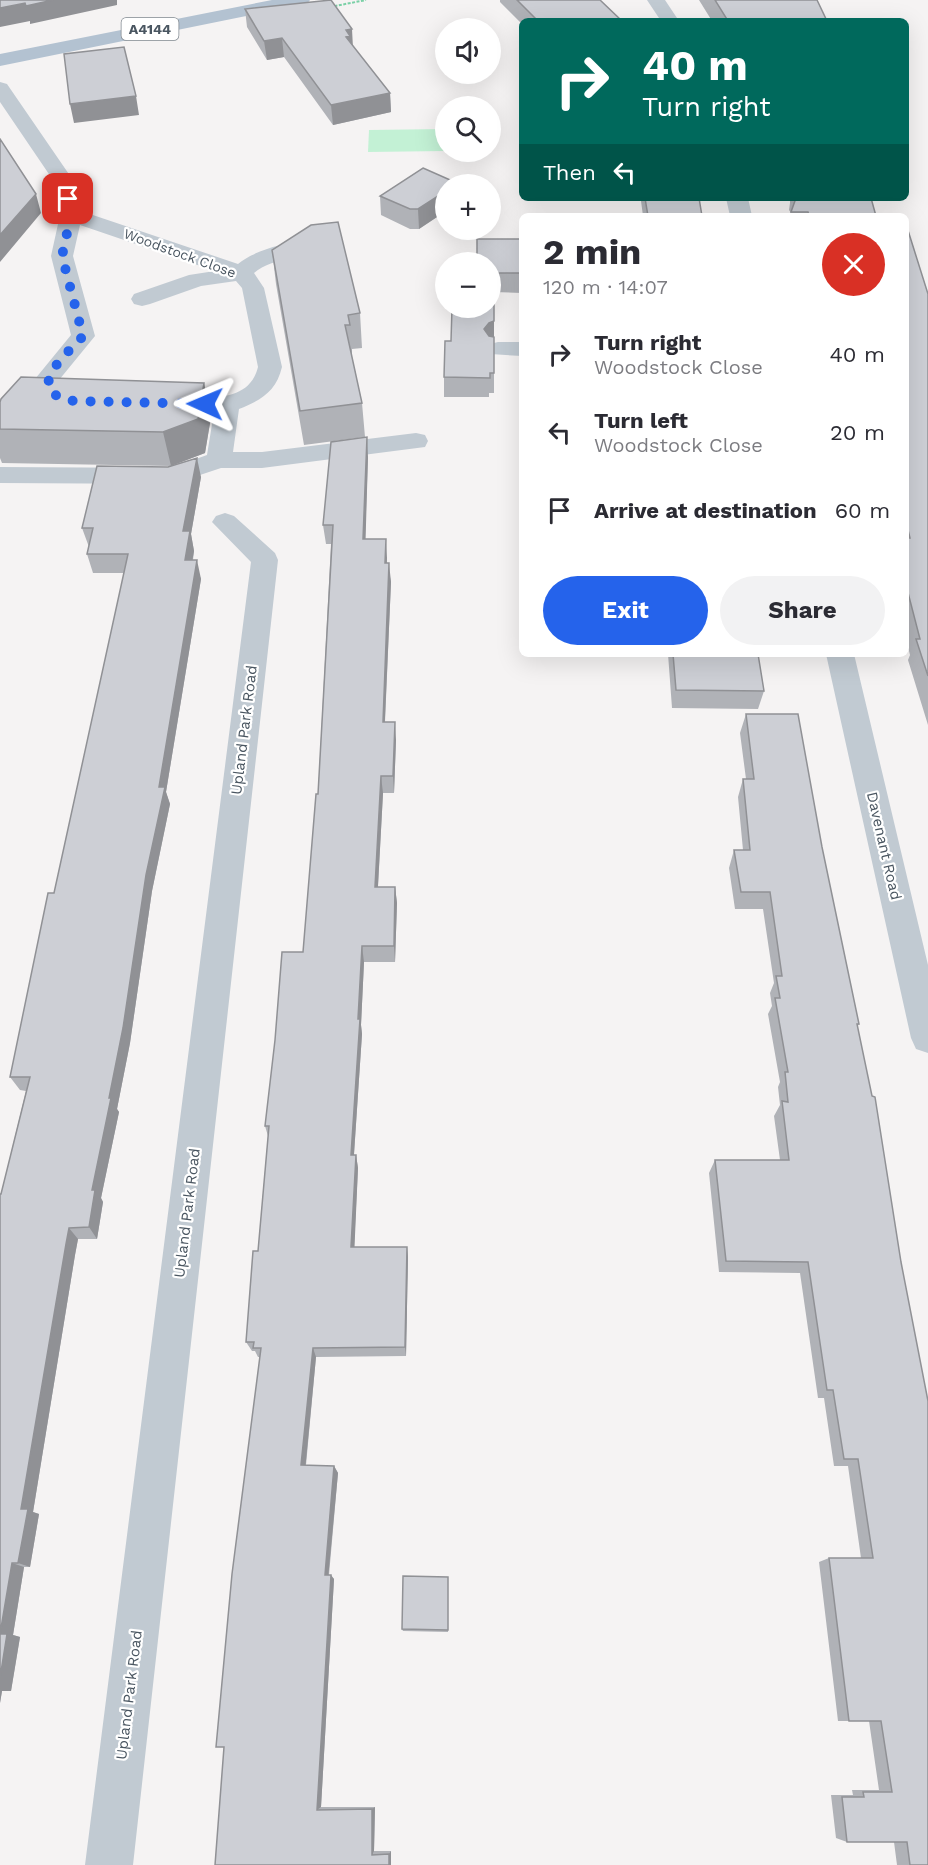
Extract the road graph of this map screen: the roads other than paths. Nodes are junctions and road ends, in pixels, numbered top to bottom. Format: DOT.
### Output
graph roads {
  1 [pos="302,0"];
  2 [pos="656,0"];
  3 [pos="668,18"];
  4 [pos="0,60"];
  5 [pos="0,88"];
  6 [pos="71,215"];
  7 [pos="327,249"];
  8 [pos="241,274"];
  9 [pos="142,299"];
  10 [pos="498,349"];
  11 [pos="519,349"];
  12 [pos="48,388"];
  13 [pos="25,402"];
  14 [pos="97,402"];
  15 [pos="144,403"];
  16 [pos="227,405"];
  17 [pos="416,441"];
  18 [pos="219,460"];
  19 [pos="0,474"];
  20 [pos="225,522"];
  21 [pos="841,657"];
  22 [pos="928,1038"];
  23 [pos="109,1865"];
  1 -- 4 [label="main road, A4144"];
  2 -- 3 [label="street"];
  5 -- 6 [label="street"];
  6 -- 8 [label="street, Woodstock Close"];
  6 -- 12 [label="street"];
  7 -- 8 [label="street"];
  8 -- 9 [label="street"];
  8 -- 16 [label="street, Woodstock Close"];
  10 -- 11 [label="street"];
  12 -- 13 [label="street"];
  12 -- 14 [label="street"];
  15 -- 16 [label="street, Woodstock Close"];
  16 -- 18 [label="street"];
  17 -- 18 [label="street"];
  18 -- 19 [label="street"];
  20 -- 23 [label="street, Upland Park Road"];
  21 -- 22 [label="street, Davenant Road"];
}
